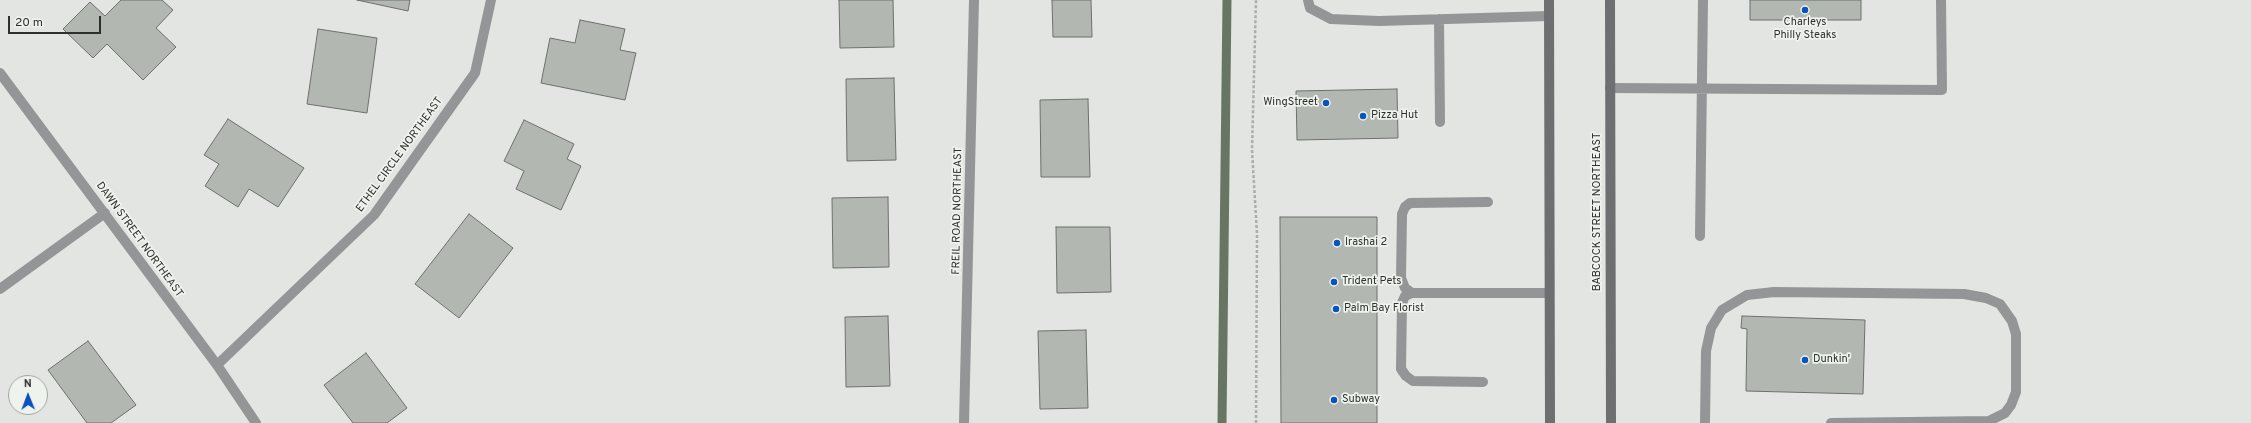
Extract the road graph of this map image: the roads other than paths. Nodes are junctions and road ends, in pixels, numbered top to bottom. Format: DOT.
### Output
graph roads {
  1 [pos="491,0"];
  2 [pos="974,0"];
  3 [pos="1308,0"];
  4 [pos="1549,0"];
  5 [pos="1610,0"];
  6 [pos="1703,0"];
  7 [pos="1941,0"];
  8 [pos="1549,16"];
  9 [pos="1439,19"];
  10 [pos="0,73"];
  11 [pos="1610,88"];
  12 [pos="1702,89"];
  13 [pos="1440,122"];
  14 [pos="1488,202"];
  15 [pos="105,214"];
  16 [pos="1700,236"];
  17 [pos="0,289"];
  18 [pos="1412,293"];
  19 [pos="1550,293"];
  20 [pos="217,365"];
  21 [pos="1483,382"];
  22 [pos="256,423"];
  23 [pos="964,423"];
  24 [pos="1550,423"];
  25 [pos="1611,423"];
  26 [pos="1705,423"];
  27 [pos="1831,423"];
  1 -- 20 [label="street, ETHEL CIRCLE NORTHEAST"];
  2 -- 23 [label="street, FREIL ROAD NORTHEAST"];
  3 -- 9 [label="street"];
  4 -- 8 [label="main road"];
  5 -- 11 [label="main road, BABCOCK STREET NORTHEAST"];
  6 -- 12 [label="street"];
  7 -- 12 [label="street"];
  8 -- 9 [label="street"];
  8 -- 19 [label="main road"];
  9 -- 13 [label="street"];
  10 -- 15 [label="street, DAWN STREET NORTHEAST"];
  11 -- 12 [label="street"];
  11 -- 25 [label="main road, BABCOCK STREET NORTHEAST"];
  12 -- 16 [label="street"];
  14 -- 18 [label="street"];
  15 -- 17 [label="street"];
  15 -- 20 [label="street, DAWN STREET NORTHEAST"];
  18 -- 19 [label="street"];
  18 -- 21 [label="street"];
  19 -- 24 [label="main road"];
  20 -- 22 [label="street, DAWN STREET NORTHEAST"];
  26 -- 27 [label="street"];
}
